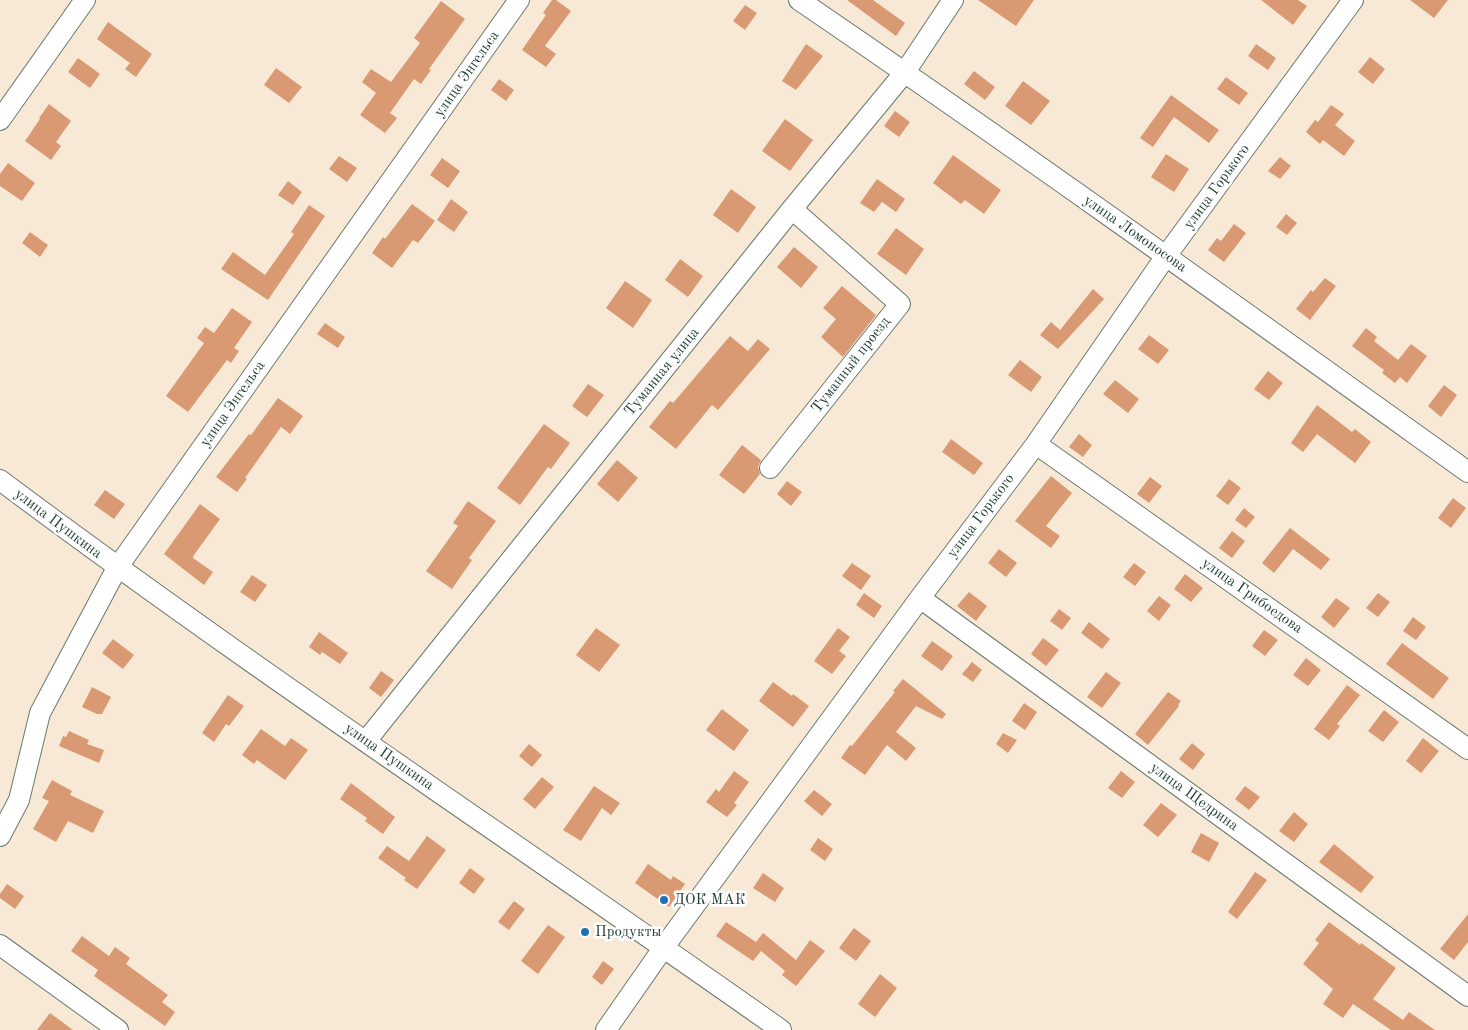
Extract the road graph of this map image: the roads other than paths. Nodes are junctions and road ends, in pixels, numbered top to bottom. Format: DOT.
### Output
graph roads {
  1 [pos="85,0"];
  2 [pos="519,0"];
  3 [pos="799,0"];
  4 [pos="953,0"];
  5 [pos="1353,0"];
  6 [pos="905,72"];
  7 [pos="0,120"];
  8 [pos="792,210"];
  9 [pos="1166,256"];
  10 [pos="1036,444"];
  11 [pos="770,468"];
  12 [pos="1468,472"];
  13 [pos="0,480"];
  14 [pos="117,568"];
  15 [pos="920,598"];
  16 [pos="366,741"];
  17 [pos="1468,748"];
  18 [pos="0,836"];
  19 [pos="0,945"];
  20 [pos="664,947"];
  21 [pos="1468,996"];
  22 [pos="118,1030"];
  23 [pos="606,1030"];
  24 [pos="781,1030"];
  1 -- 7 [label="street"];
  2 -- 14 [label="street, улица Энгельса"];
  3 -- 6 [label="street, улица Ломоносова"];
  4 -- 6 [label="street, Туманная улица"];
  5 -- 9 [label="street, улица Горького"];
  6 -- 8 [label="street, Туманная улица"];
  6 -- 9 [label="street, улица Ломоносова"];
  8 -- 11 [label="street, Туманный проезд"];
  8 -- 16 [label="street, Туманная улица"];
  9 -- 10 [label="street, улица Горького"];
  9 -- 12 [label="street, улица Ломоносова"];
  10 -- 15 [label="street, улица Горького"];
  10 -- 17 [label="street, улица Грибоедова"];
  13 -- 14 [label="street, улица Пушкина"];
  14 -- 16 [label="street, улица Пушкина"];
  14 -- 18 [label="street, улица Энгельса"];
  15 -- 20 [label="street, улица Горького"];
  15 -- 21 [label="street, улица Щедрина"];
  16 -- 20 [label="street, улица Пушкина"];
  19 -- 22 [label="street"];
  20 -- 23 [label="street, улица Горького"];
  20 -- 24 [label="street, улица Пушкина"];
}
